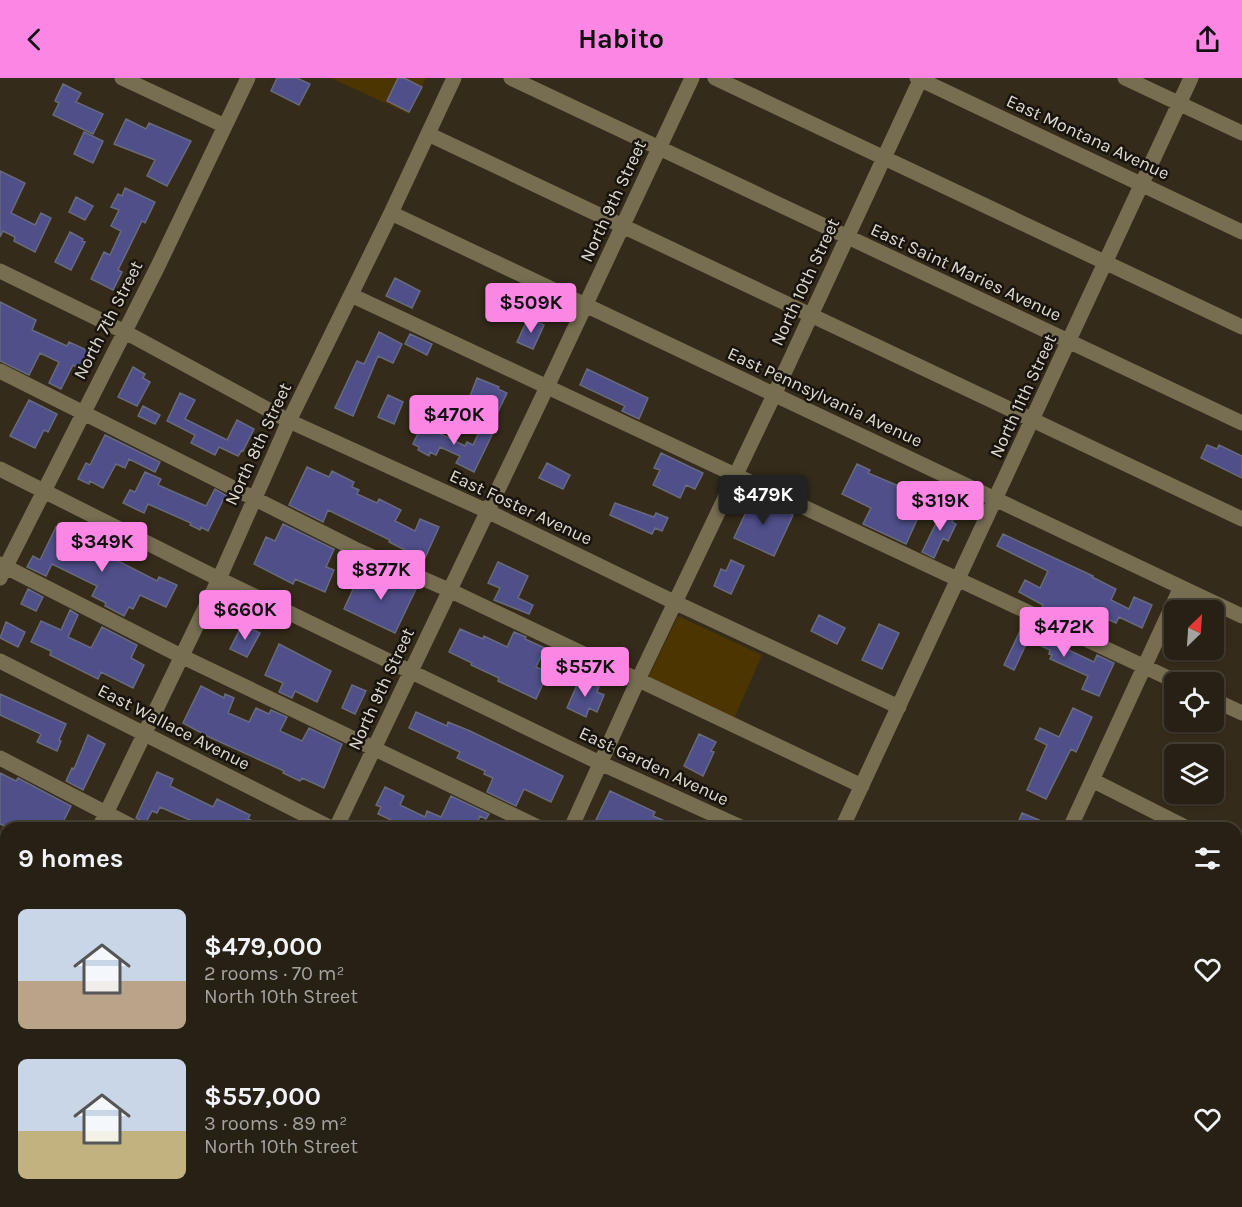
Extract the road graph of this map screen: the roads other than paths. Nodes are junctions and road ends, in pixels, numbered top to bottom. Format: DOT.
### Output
graph roads {
  1 [pos="122,78"];
  2 [pos="248,78"];
  3 [pos="454,78"];
  4 [pos="510,78"];
  5 [pos="692,78"];
  6 [pos="715,78"];
  7 [pos="919,78"];
  8 [pos="1125,78"];
  9 [pos="1191,78"];
  10 [pos="1179,104"];
  11 [pos="225,126"];
  12 [pos="1242,133"];
  13 [pos="428,134"];
  14 [pos="660,148"];
  15 [pos="884,159"];
  16 [pos="1143,184"];
  17 [pos="391,213"];
  18 [pos="622,226"];
  19 [pos="1242,231"];
  20 [pos="848,237"];
  21 [pos="1106,263"];
  22 [pos="0,271"];
  23 [pos="351,295"];
  24 [pos="585,305"];
  25 [pos="811,315"];
  26 [pos="1242,327"];
  27 [pos="125,332"];
  28 [pos="1069,343"];
  29 [pos="0,370"];
  30 [pos="548,387"];
  31 [pos="774,395"];
  32 [pos="83,413"];
  33 [pos="1033,420"];
  34 [pos="288,421"];
  35 [pos="1242,423"];
  36 [pos="0,469"];
  37 [pos="736,476"];
  38 [pos="44,492"];
  39 [pos="254,499"];
  40 [pos="996,499"];
  41 [pos="487,511"];
  42 [pos="1242,519"];
  43 [pos="2,570"];
  44 [pos="219,579"];
  45 [pos="958,580"];
  46 [pos="1181,587"];
  47 [pos="449,590"];
  48 [pos="674,602"];
  49 [pos="1242,616"];
  50 [pos="181,656"];
  51 [pos="0,661"];
  52 [pos="1144,667"];
  53 [pos="410,671"];
  54 [pos="1164,676"];
  55 [pos="638,680"];
  56 [pos="1224,705"];
  57 [pos="899,707"];
  58 [pos="1242,713"];
  59 [pos="143,734"];
  60 [pos="373,749"];
  61 [pos="0,758"];
  62 [pos="600,763"];
  63 [pos="1092,780"];
  64 [pos="862,786"];
  65 [pos="103,821"];
  66 [pos="319,822"];
  67 [pos="339,822"];
  68 [pos="527,822"];
  69 [pos="574,822"];
  70 [pos="730,822"];
  71 [pos="845,822"];
  72 [pos="1073,822"];
  73 [pos="1175,822"];
  1 -- 11 [label="street"];
  2 -- 11 [label="street, North 7th Street"];
  3 -- 13 [label="street, North 8th Street"];
  4 -- 14 [label="street, East Saint Maries Avenue"];
  5 -- 14 [label="street, North 9th Street"];
  6 -- 15 [label="street"];
  7 -- 15 [label="street, North 10th Street"];
  7 -- 16 [label="street, East Montana Avenue"];
  8 -- 10 [label="street"];
  9 -- 10 [label="street, North 11th Street"];
  10 -- 12 [label="street"];
  10 -- 16 [label="street, North 11th Street"];
  11 -- 27 [label="street, North 7th Street"];
  13 -- 17 [label="street, North 8th Street"];
  13 -- 18 [label="street"];
  14 -- 18 [label="street, North 9th Street"];
  14 -- 20 [label="street, East Saint Maries Avenue"];
  15 -- 20 [label="street, North 10th Street"];
  15 -- 21 [label="street"];
  16 -- 19 [label="street, East Montana Avenue"];
  16 -- 21 [label="street, North 11th Street"];
  17 -- 23 [label="street, North 8th Street"];
  17 -- 24 [label="street, East Pennsylvania Avenue"];
  18 -- 24 [label="street, North 9th Street"];
  18 -- 25 [label="street"];
  20 -- 25 [label="street, North 10th Street"];
  20 -- 28 [label="street, East Saint Maries Avenue"];
  21 -- 26 [label="street"];
  21 -- 28 [label="street, North 11th Street"];
  22 -- 27 [label="street, East Foster Avenue"];
  23 -- 30 [label="street"];
  23 -- 34 [label="street, North 8th Street"];
  24 -- 30 [label="street, North 9th Street"];
  24 -- 31 [label="street, East Pennsylvania Avenue"];
  25 -- 31 [label="street, North 10th Street"];
  25 -- 33 [label="street"];
  27 -- 32 [label="street, North 7th Street"];
  27 -- 34 [label="street, East Foster Avenue"];
  28 -- 33 [label="street, North 11th Street"];
  28 -- 35 [label="street, East Saint Maries Avenue"];
  29 -- 32 [label="street"];
  30 -- 37 [label="street"];
  30 -- 41 [label="street, North 9th Street"];
  31 -- 37 [label="street, North 10th Street"];
  31 -- 40 [label="street, East Pennsylvania Avenue"];
  32 -- 38 [label="street, North 7th Street"];
  32 -- 39 [label="street"];
  33 -- 40 [label="street, North 11th Street"];
  33 -- 42 [label="street"];
  34 -- 39 [label="street, North 8th Street"];
  34 -- 41 [label="street, East Foster Avenue"];
  36 -- 38 [label="street, East Garden Avenue"];
  37 -- 45 [label="street"];
  37 -- 48 [label="street, North 10th Street"];
  38 -- 43 [label="street, North 7th Street"];
  38 -- 44 [label="street, East Garden Avenue"];
  39 -- 44 [label="street, North 8th Street"];
  39 -- 47 [label="street"];
  40 -- 45 [label="street, North 11th Street"];
  40 -- 46 [label="street, East Pennsylvania Avenue"];
  41 -- 47 [label="street, North 9th Street"];
  41 -- 48 [label="street, East Foster Avenue"];
  43 -- 50 [label="street"];
  44 -- 50 [label="street, North 8th Street"];
  44 -- 53 [label="street, East Garden Avenue"];
  45 -- 52 [label="street"];
  45 -- 57 [label="street, North 11th Street"];
  46 -- 49 [label="street, East Pennsylvania Avenue"];
  46 -- 52 [label="street"];
  47 -- 53 [label="street, North 9th Street"];
  47 -- 55 [label="street"];
  48 -- 55 [label="street, North 10th Street"];
  48 -- 57 [label="street, East Foster Avenue"];
  50 -- 59 [label="street, North 8th Street"];
  50 -- 60 [label="street"];
  51 -- 59 [label="street, East Wallace Avenue"];
  52 -- 54 [label="street"];
  52 -- 63 [label="street"];
  53 -- 60 [label="street, North 9th Street"];
  53 -- 62 [label="street, East Garden Avenue"];
  55 -- 62 [label="street, North 10th Street"];
  55 -- 64 [label="street"];
  56 -- 58 [label="street"];
  57 -- 64 [label="street, North 11th Street"];
  59 -- 65 [label="street, North 8th Street"];
  59 -- 66 [label="street, East Wallace Avenue"];
  60 -- 67 [label="street, North 9th Street"];
  60 -- 68 [label="street"];
  61 -- 65 [label="street"];
  62 -- 69 [label="street, North 10th Street"];
  62 -- 70 [label="street, East Garden Avenue"];
  63 -- 72 [label="street"];
  63 -- 73 [label="street"];
  64 -- 71 [label="street, North 11th Street"];
}
